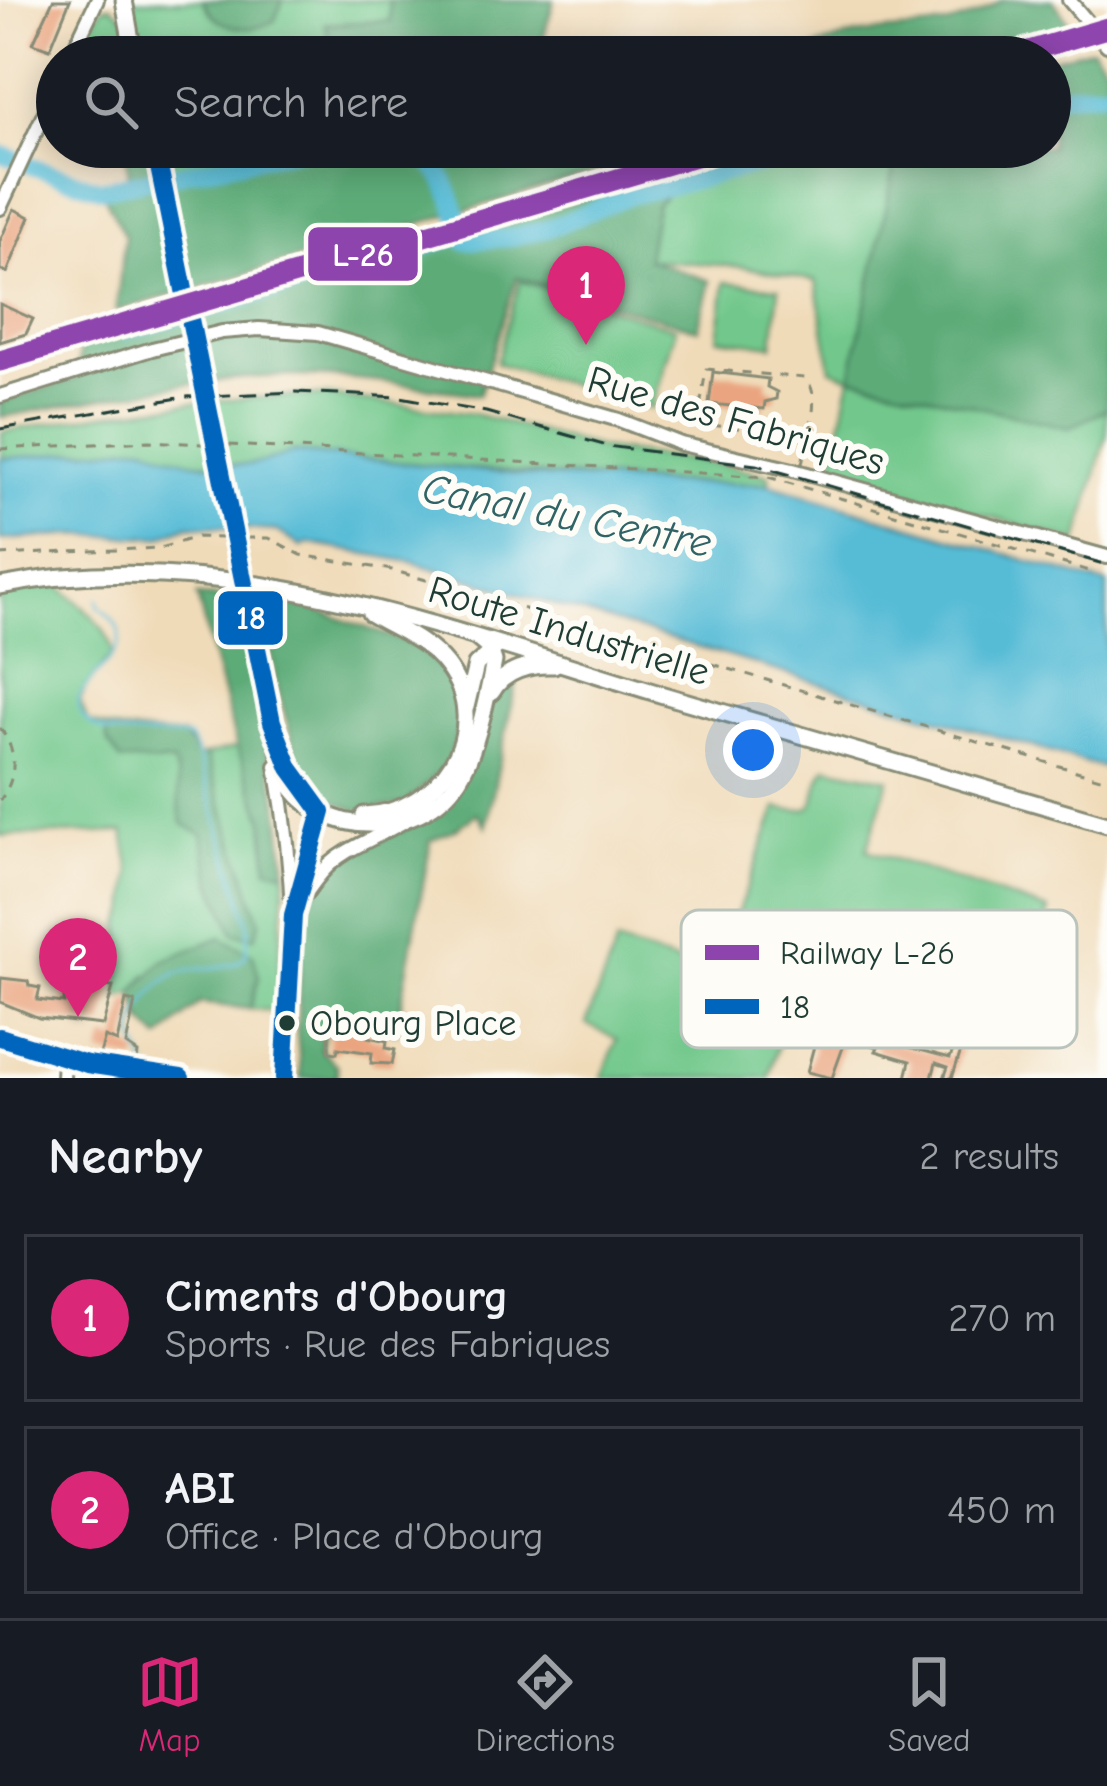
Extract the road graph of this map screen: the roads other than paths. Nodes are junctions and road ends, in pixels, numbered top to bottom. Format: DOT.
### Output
graph roads {
  1 [pos="97,0"];
  2 [pos="124,0"];
  3 [pos="1072,4"];
  4 [pos="80,36"];
  5 [pos="130,36"];
  6 [pos="1107,45"];
  7 [pos="36,131"];
  8 [pos="160,168"];
  9 [pos="0,208"];
  10 [pos="0,396"];
  11 [pos="1107,557"];
  12 [pos="0,586"];
  13 [pos="352,602"];
  14 [pos="497,647"];
  15 [pos="577,669"];
  16 [pos="266,694"];
  17 [pos="465,716"];
  18 [pos="467,763"];
  19 [pos="318,804"];
  20 [pos="415,815"];
  21 [pos="1107,824"];
  22 [pos="293,915"];
  23 [pos="0,1037"];
  24 [pos="64,1056"];
  25 [pos="82,1063"];
  26 [pos="63,1078"];
  27 [pos="75,1078"];
  28 [pos="181,1078"];
  29 [pos="284,1078"];
  1 -- 4 [label="street"];
  2 -- 5 [label="main road"];
  3 -- 6 [label="street"];
  7 -- 9 [label="street"];
  8 -- 16 [label="main road, bridge"];
  10 -- 11 [label="street, Rue des Fabriques"];
  12 -- 13 [label="main road, Route Industrielle"];
  13 -- 14 [label="main road, Route Industrielle"];
  13 -- 17 [label="main road"];
  14 -- 15 [label="main road, Route Industrielle"];
  14 -- 17 [label="main road"];
  14 -- 18 [label="main road"];
  15 -- 18 [label="main road"];
  15 -- 21 [label="main road, Route Industrielle"];
  16 -- 19 [label="main road"];
  16 -- 22 [label="street"];
  17 -- 19 [label="main road"];
  18 -- 20 [label="main road"];
  19 -- 20 [label="main road"];
  19 -- 22 [label="street"];
  20 -- 22 [label="street"];
  22 -- 29 [label="street"];
  23 -- 24 [label="street"];
  24 -- 25 [label="street"];
  24 -- 26 [label="street"];
  25 -- 27 [label="street"];
  25 -- 28 [label="street"];
}
